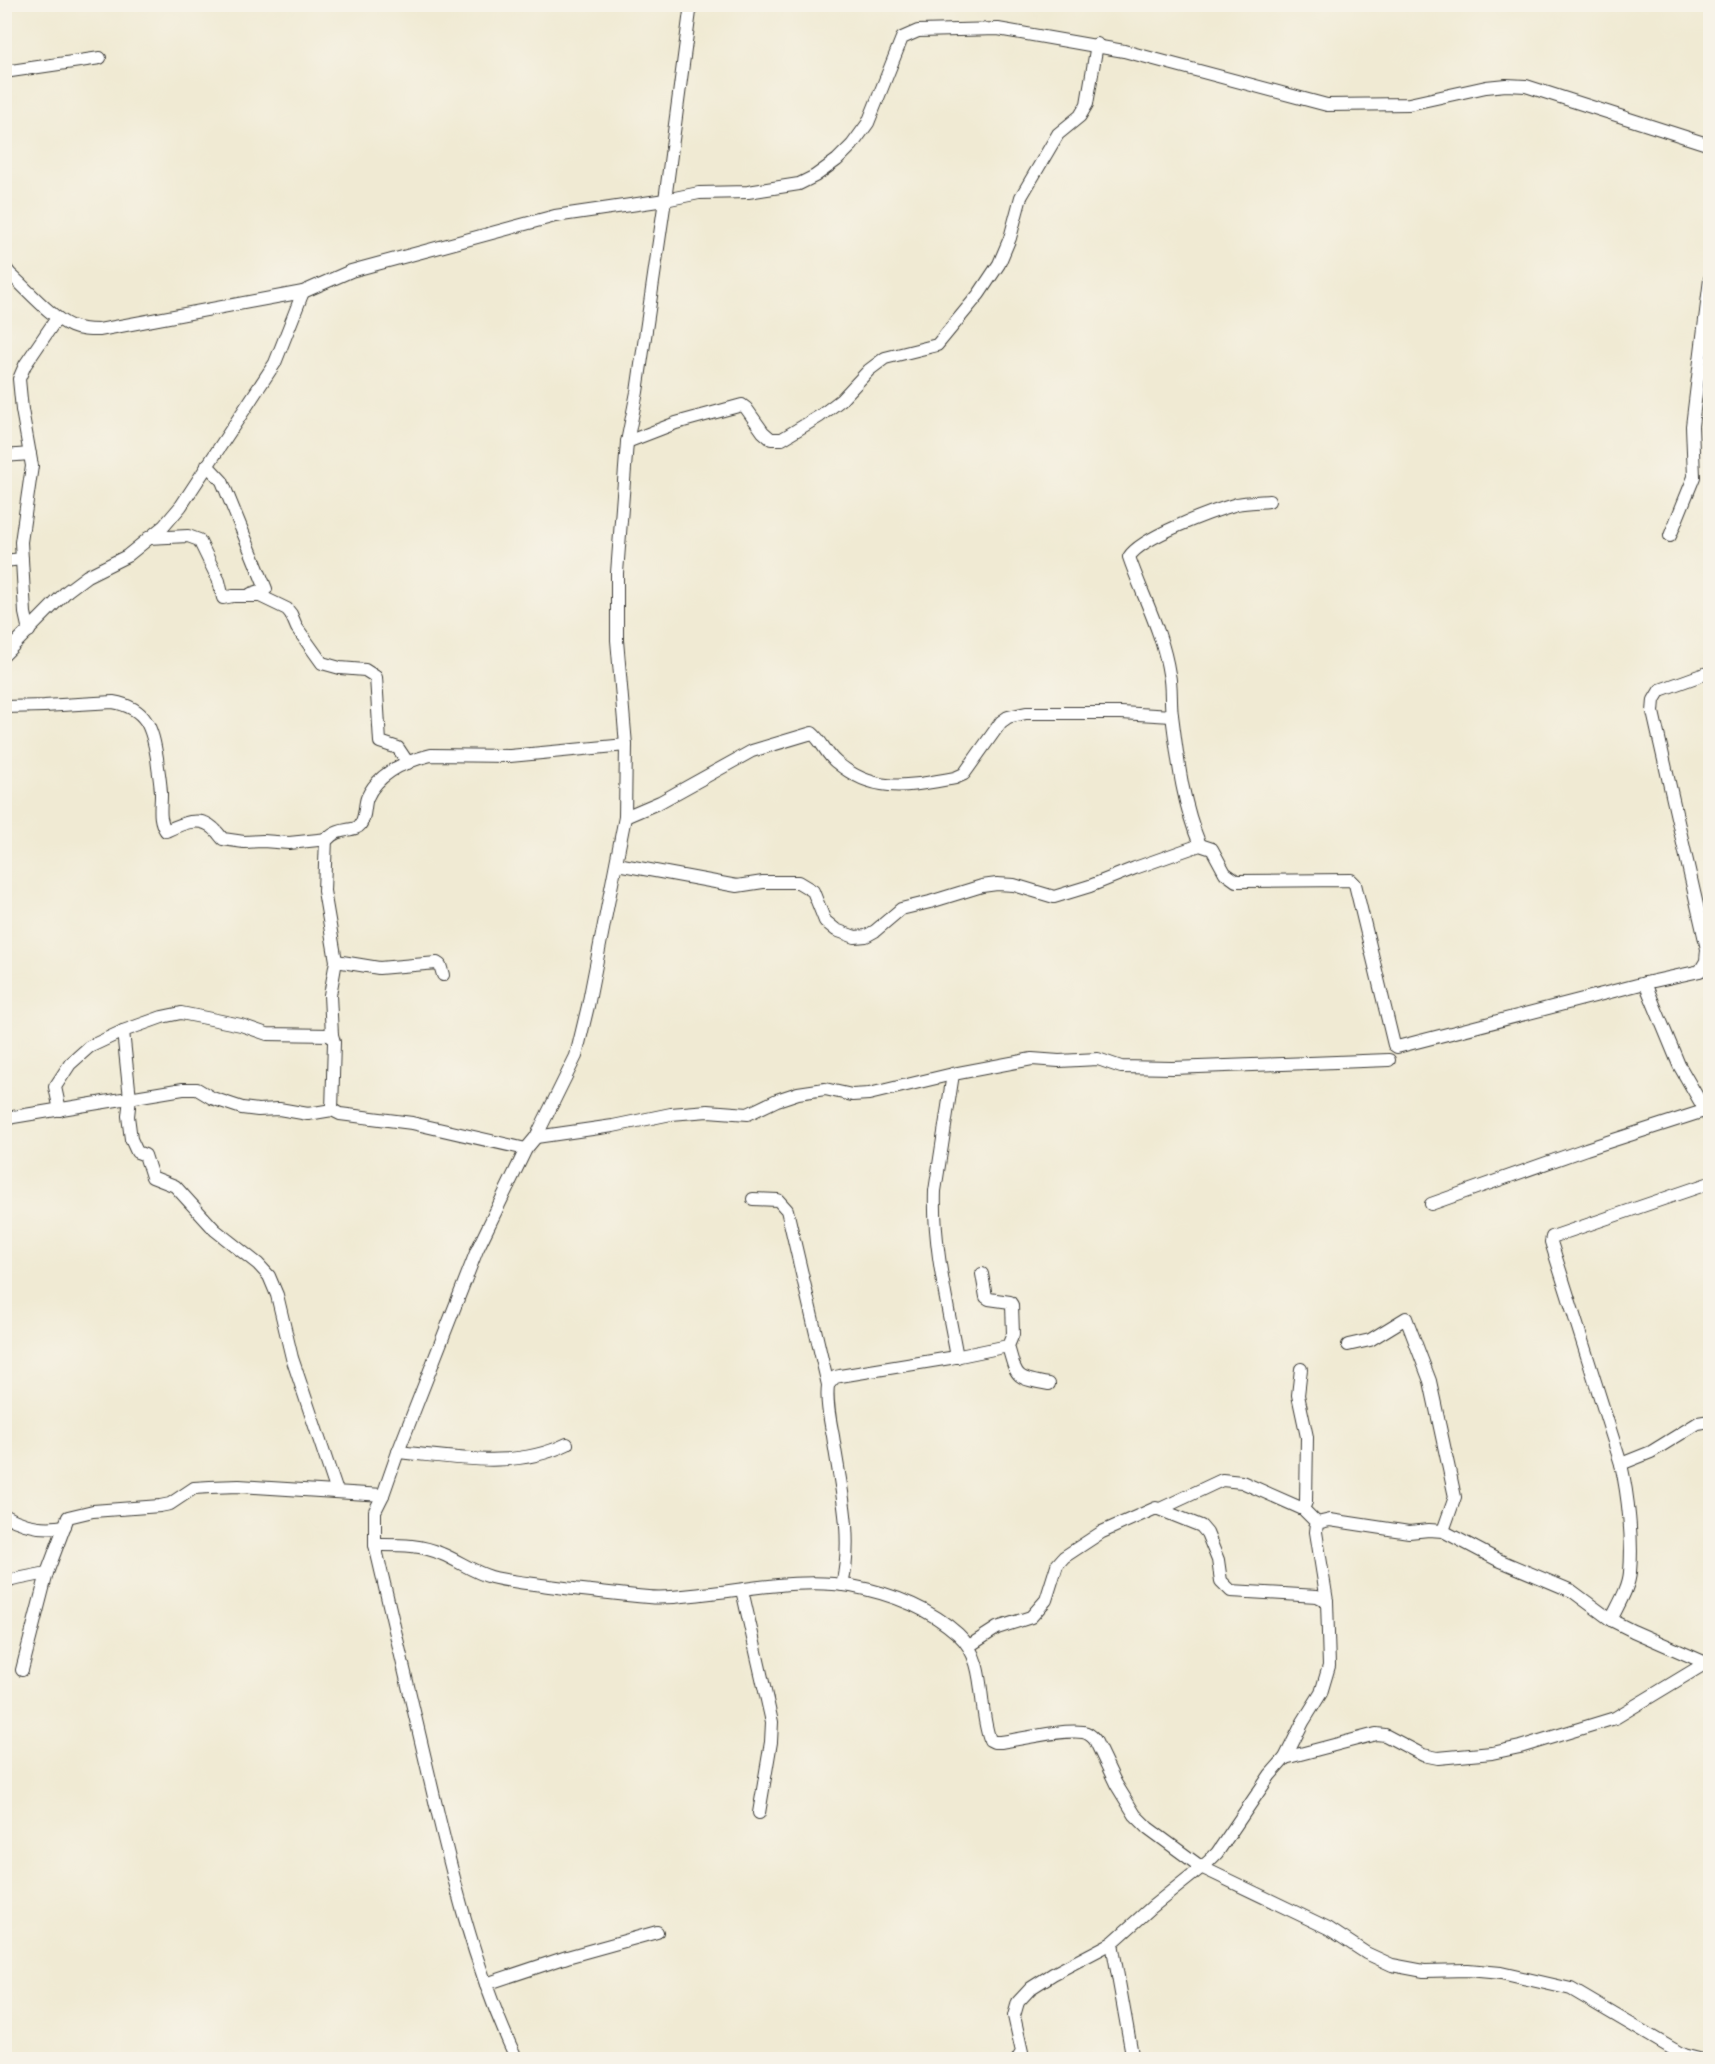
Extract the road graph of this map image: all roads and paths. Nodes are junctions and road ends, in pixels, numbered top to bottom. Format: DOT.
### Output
graph roads {
  1 [pos="691,4"];
  2 [pos="1097,44"];
  3 [pos="100,58"];
  4 [pos="4,72"];
  5 [pos="1710,145"];
  6 [pos="665,200"];
  7 [pos="4,266"];
  8 [pos="1710,279"];
  9 [pos="303,292"];
  10 [pos="57,318"];
  11 [pos="627,442"];
  12 [pos="30,454"];
  13 [pos="4,456"];
  14 [pos="207,465"];
  15 [pos="1269,501"];
  16 [pos="1670,536"];
  17 [pos="148,538"];
  18 [pos="22,559"];
  19 [pos="4,561"];
  20 [pos="247,595"];
  21 [pos="29,631"];
  22 [pos="4,655"];
  23 [pos="1710,672"];
  24 [pos="4,707"];
  25 [pos="1172,716"];
  26 [pos="626,745"];
  27 [pos="408,763"];
  28 [pos="625,817"];
  29 [pos="326,838"];
  30 [pos="1200,845"];
  31 [pos="617,864"];
  32 [pos="336,962"];
  33 [pos="443,975"];
  34 [pos="1645,983"];
  35 [pos="123,1030"];
  36 [pos="332,1035"];
  37 [pos="1389,1060"];
  38 [pos="952,1074"];
  39 [pos="130,1098"];
  40 [pos="60,1110"];
  41 [pos="332,1110"];
  42 [pos="1708,1113"];
  43 [pos="4,1120"];
  44 [pos="536,1137"];
  45 [pos="526,1149"];
  46 [pos="1710,1183"];
  47 [pos="753,1199"];
  48 [pos="1431,1204"];
  49 [pos="982,1274"];
  50 [pos="1348,1345"];
  51 [pos="1008,1346"];
  52 [pos="957,1357"];
  53 [pos="1301,1369"];
  54 [pos="1049,1384"];
  55 [pos="828,1385"];
  56 [pos="1710,1421"];
  57 [pos="567,1444"];
  58 [pos="398,1452"];
  59 [pos="1621,1464"];
  60 [pos="337,1492"];
  61 [pos="383,1495"];
  62 [pos="1160,1509"];
  63 [pos="1303,1509"];
  64 [pos="4,1515"];
  65 [pos="1317,1523"];
  66 [pos="65,1526"];
  67 [pos="1443,1531"];
  68 [pos="375,1545"];
  69 [pos="47,1573"];
  70 [pos="4,1584"];
  71 [pos="842,1585"];
  72 [pos="742,1590"];
  73 [pos="1327,1601"];
  74 [pos="1611,1620"];
  75 [pos="969,1646"];
  76 [pos="1708,1663"];
  77 [pos="22,1670"];
  78 [pos="1286,1758"];
  79 [pos="759,1813"];
  80 [pos="1201,1867"];
  81 [pos="657,1932"];
  82 [pos="1112,1942"];
  83 [pos="486,1984"];
  84 [pos="1678,2057"];
  85 [pos="517,2060"];
  86 [pos="1017,2060"];
  87 [pos="1133,2060"];
  88 [pos="1703,2060"];
  1 -- 6 [label="street"];
  2 -- 5 [label="street"];
  2 -- 6 [label="street"];
  2 -- 11 [label="street"];
  3 -- 4 [label="street"];
  6 -- 9 [label="street"];
  6 -- 11 [label="street"];
  7 -- 10 [label="street"];
  8 -- 16 [label="street"];
  9 -- 10 [label="street"];
  9 -- 14 [label="street"];
  10 -- 12 [label="street"];
  11 -- 26 [label="street"];
  12 -- 13 [label="street"];
  12 -- 18 [label="street"];
  14 -- 17 [label="street"];
  14 -- 20 [label="street"];
  15 -- 25 [label="street"];
  17 -- 20 [label="street"];
  17 -- 21 [label="street"];
  18 -- 19 [label="street"];
  18 -- 21 [label="street"];
  20 -- 27 [label="street"];
  21 -- 22 [label="street"];
  23 -- 34 [label="street"];
  24 -- 29 [label="street"];
  25 -- 28 [label="street"];
  25 -- 30 [label="street"];
  26 -- 27 [label="street"];
  26 -- 28 [label="street"];
  27 -- 29 [label="street"];
  28 -- 31 [label="street"];
  29 -- 32 [label="street"];
  30 -- 31 [label="street"];
  30 -- 34 [label="street"];
  31 -- 44 [label="street"];
  32 -- 33 [label="street"];
  32 -- 36 [label="street"];
  34 -- 42 [label="street"];
  35 -- 36 [label="street"];
  35 -- 39 [label="street"];
  35 -- 40 [label="street"];
  36 -- 41 [label="street"];
  37 -- 38 [label="street"];
  38 -- 44 [label="street"];
  38 -- 52 [label="street"];
  39 -- 40 [label="street"];
  39 -- 41 [label="street"];
  39 -- 60 [label="street"];
  40 -- 43 [label="street"];
  41 -- 45 [label="street"];
  42 -- 48 [label="street"];
  44 -- 45 [label="street"];
  45 -- 58 [label="street"];
  46 -- 59 [label="street"];
  47 -- 55 [label="street"];
  49 -- 51 [label="street"];
  50 -- 67 [label="street"];
  51 -- 52 [label="street"];
  51 -- 54 [label="street"];
  52 -- 55 [label="street"];
  53 -- 63 [label="street"];
  55 -- 71 [label="street"];
  56 -- 59 [label="street"];
  57 -- 58 [label="street"];
  58 -- 61 [label="street"];
  59 -- 74 [label="street"];
  60 -- 61 [label="street"];
  60 -- 66 [label="street"];
  61 -- 68 [label="street"];
  62 -- 63 [label="street"];
  62 -- 73 [label="street"];
  62 -- 75 [label="street"];
  63 -- 65 [label="street"];
  64 -- 66 [label="street"];
  65 -- 67 [label="street"];
  65 -- 73 [label="street"];
  66 -- 69 [label="street"];
  67 -- 74 [label="street"];
  68 -- 72 [label="street"];
  68 -- 83 [label="street"];
  69 -- 70 [label="street"];
  69 -- 77 [label="street"];
  71 -- 72 [label="street"];
  71 -- 75 [label="street"];
  72 -- 79 [label="street"];
  73 -- 78 [label="street"];
  74 -- 76 [label="street"];
  75 -- 80 [label="street"];
  76 -- 78 [label="street"];
  78 -- 80 [label="street"];
  80 -- 82 [label="street"];
  80 -- 84 [label="street"];
  81 -- 83 [label="street"];
  82 -- 86 [label="street"];
  82 -- 87 [label="street"];
  83 -- 85 [label="street"];
  84 -- 88 [label="street"];
}
